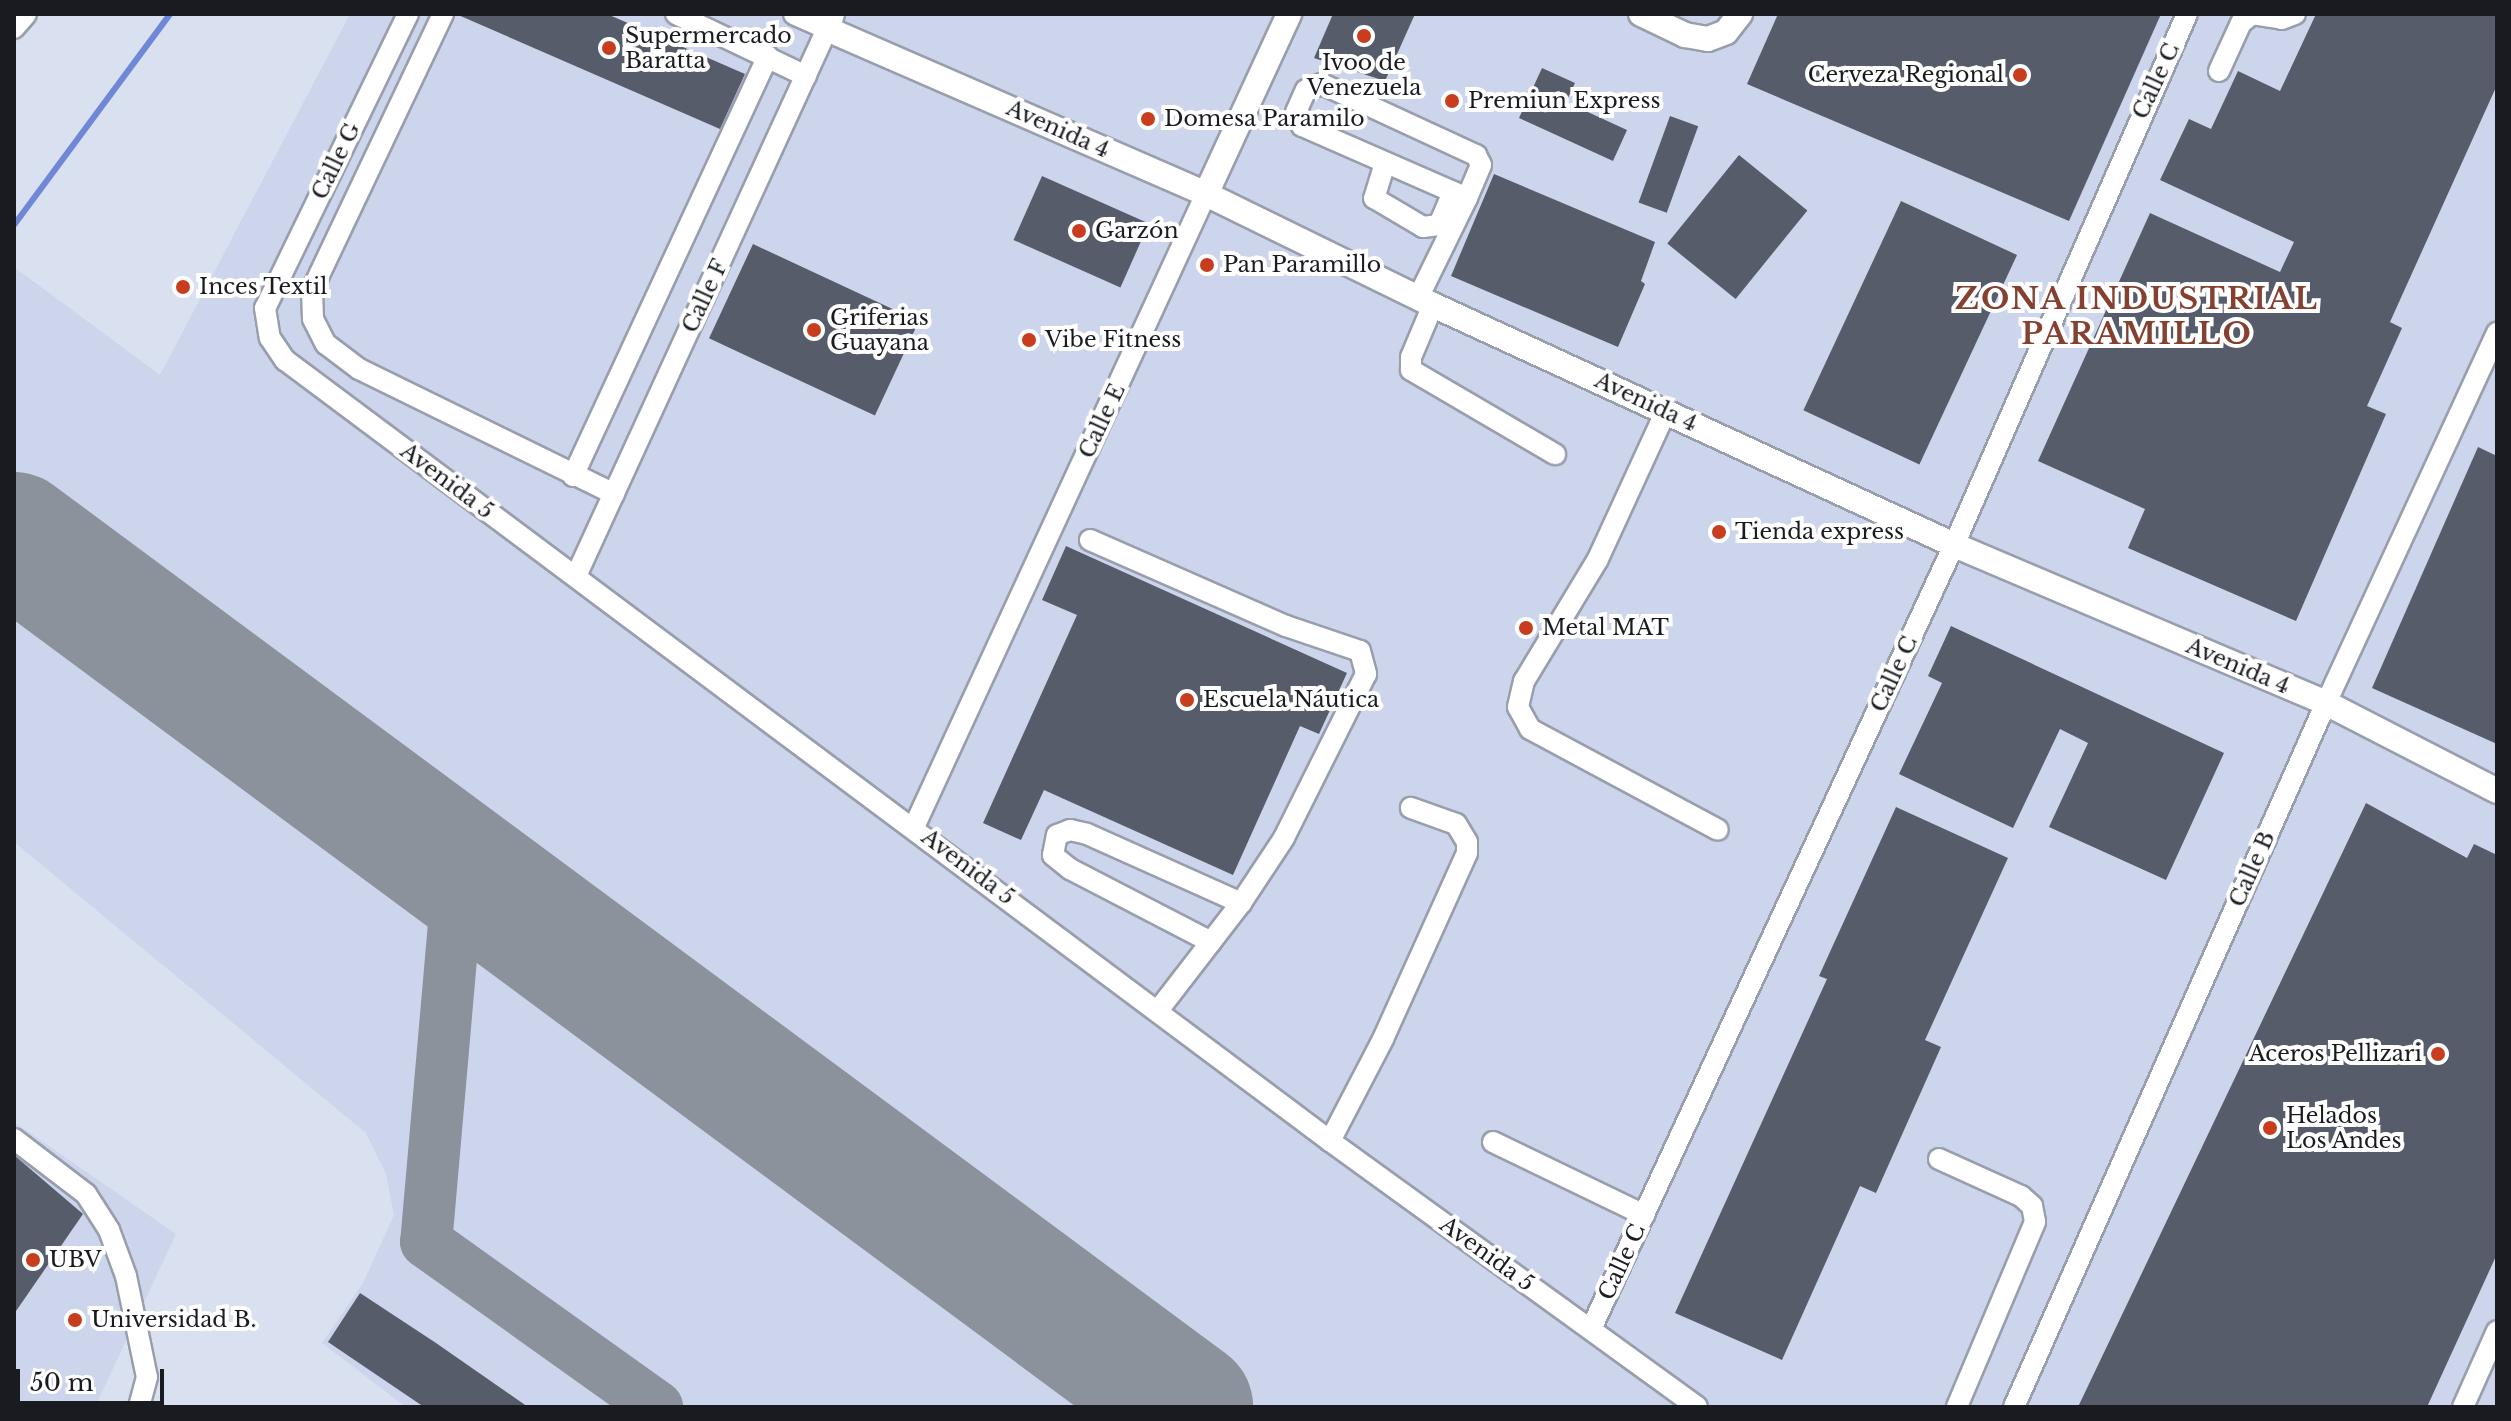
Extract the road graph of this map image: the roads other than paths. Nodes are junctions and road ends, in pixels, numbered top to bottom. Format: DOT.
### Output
graph roads {
  1 [pos="26,14"];
  2 [pos="408,14"];
  3 [pos="443,14"];
  4 [pos="676,14"];
  5 [pos="794,14"];
  6 [pos="1289,14"];
  7 [pos="1641,14"];
  8 [pos="1740,14"];
  9 [pos="2187,14"];
  10 [pos="2295,14"];
  11 [pos="830,21"];
  12 [pos="14,28"];
  13 [pos="768,56"];
  14 [pos="2219,71"];
  15 [pos="806,76"];
  16 [pos="1385,163"];
  17 [pos="1206,194"];
  18 [pos="1460,195"];
  19 [pos="1426,302"];
  20 [pos="265,308"];
  21 [pos="2497,333"];
  22 [pos="1666,411"];
  23 [pos="1555,454"];
  24 [pos="573,476"];
  25 [pos="614,494"];
  26 [pos="1090,540"];
  27 [pos="1954,545"];
  28 [pos="576,576"];
  29 [pos="2326,703"];
  30 [pos="2497,791"];
  31 [pos="1411,808"];
  32 [pos="914,827"];
  33 [pos="1718,830"];
  34 [pos="1241,903"];
  35 [pos="1211,942"];
  36 [pos="1159,1009"];
  37 [pos="14,1139"];
  38 [pos="1330,1141"];
  39 [pos="1493,1142"];
  40 [pos="1939,1159"];
  41 [pos="1644,1215"];
  42 [pos="1591,1329"];
  43 [pos="2497,1331"];
  44 [pos="139,1407"];
  45 [pos="1697,1407"];
  46 [pos="1957,1407"];
  47 [pos="2014,1407"];
  48 [pos="2463,1407"];
  1 -- 12 [label="street"];
  2 -- 20 [label="street, Calle G"];
  3 -- 24 [label="street"];
  4 -- 13 [label="street"];
  5 -- 11 [label="street, Avenida 4"];
  6 -- 17 [label="main road, Calle E"];
  7 -- 8 [label="main road"];
  9 -- 27 [label="street, Calle C"];
  10 -- 14 [label="street"];
  11 -- 15 [label="street, Calle F"];
  11 -- 17 [label="main road, Avenida 4"];
  13 -- 15 [label="street"];
  13 -- 24 [label="street"];
  15 -- 25 [label="street, Calle F"];
  16 -- 18 [label="street"];
  16 -- 18 [label="street"];
  16 -- 18 [label="street"];
  17 -- 19 [label="main road, Avenida 4"];
  17 -- 32 [label="street, Calle E"];
  18 -- 19 [label="street"];
  19 -- 22 [label="main road, Avenida 4"];
  19 -- 23 [label="street"];
  20 -- 28 [label="street, Avenida 5"];
  21 -- 29 [label="street, Calle B"];
  22 -- 27 [label="main road, Avenida 4"];
  22 -- 33 [label="street"];
  24 -- 25 [label="street"];
  25 -- 28 [label="street, Calle F"];
  26 -- 34 [label="street"];
  27 -- 29 [label="main road, Avenida 4"];
  27 -- 41 [label="street, Calle C"];
  28 -- 32 [label="street, Avenida 5"];
  29 -- 30 [label="main road, Avenida 4"];
  29 -- 47 [label="street, Calle B"];
  31 -- 38 [label="street"];
  32 -- 36 [label="street, Avenida 5"];
  34 -- 35 [label="street"];
  34 -- 35 [label="street"];
  35 -- 36 [label="street"];
  36 -- 38 [label="street, Avenida 5"];
  37 -- 44 [label="street"];
  38 -- 42 [label="street, Avenida 5"];
  39 -- 41 [label="street"];
  40 -- 46 [label="street"];
  41 -- 42 [label="street, Calle C"];
  42 -- 45 [label="street, Avenida 5"];
  43 -- 48 [label="street"];
}
